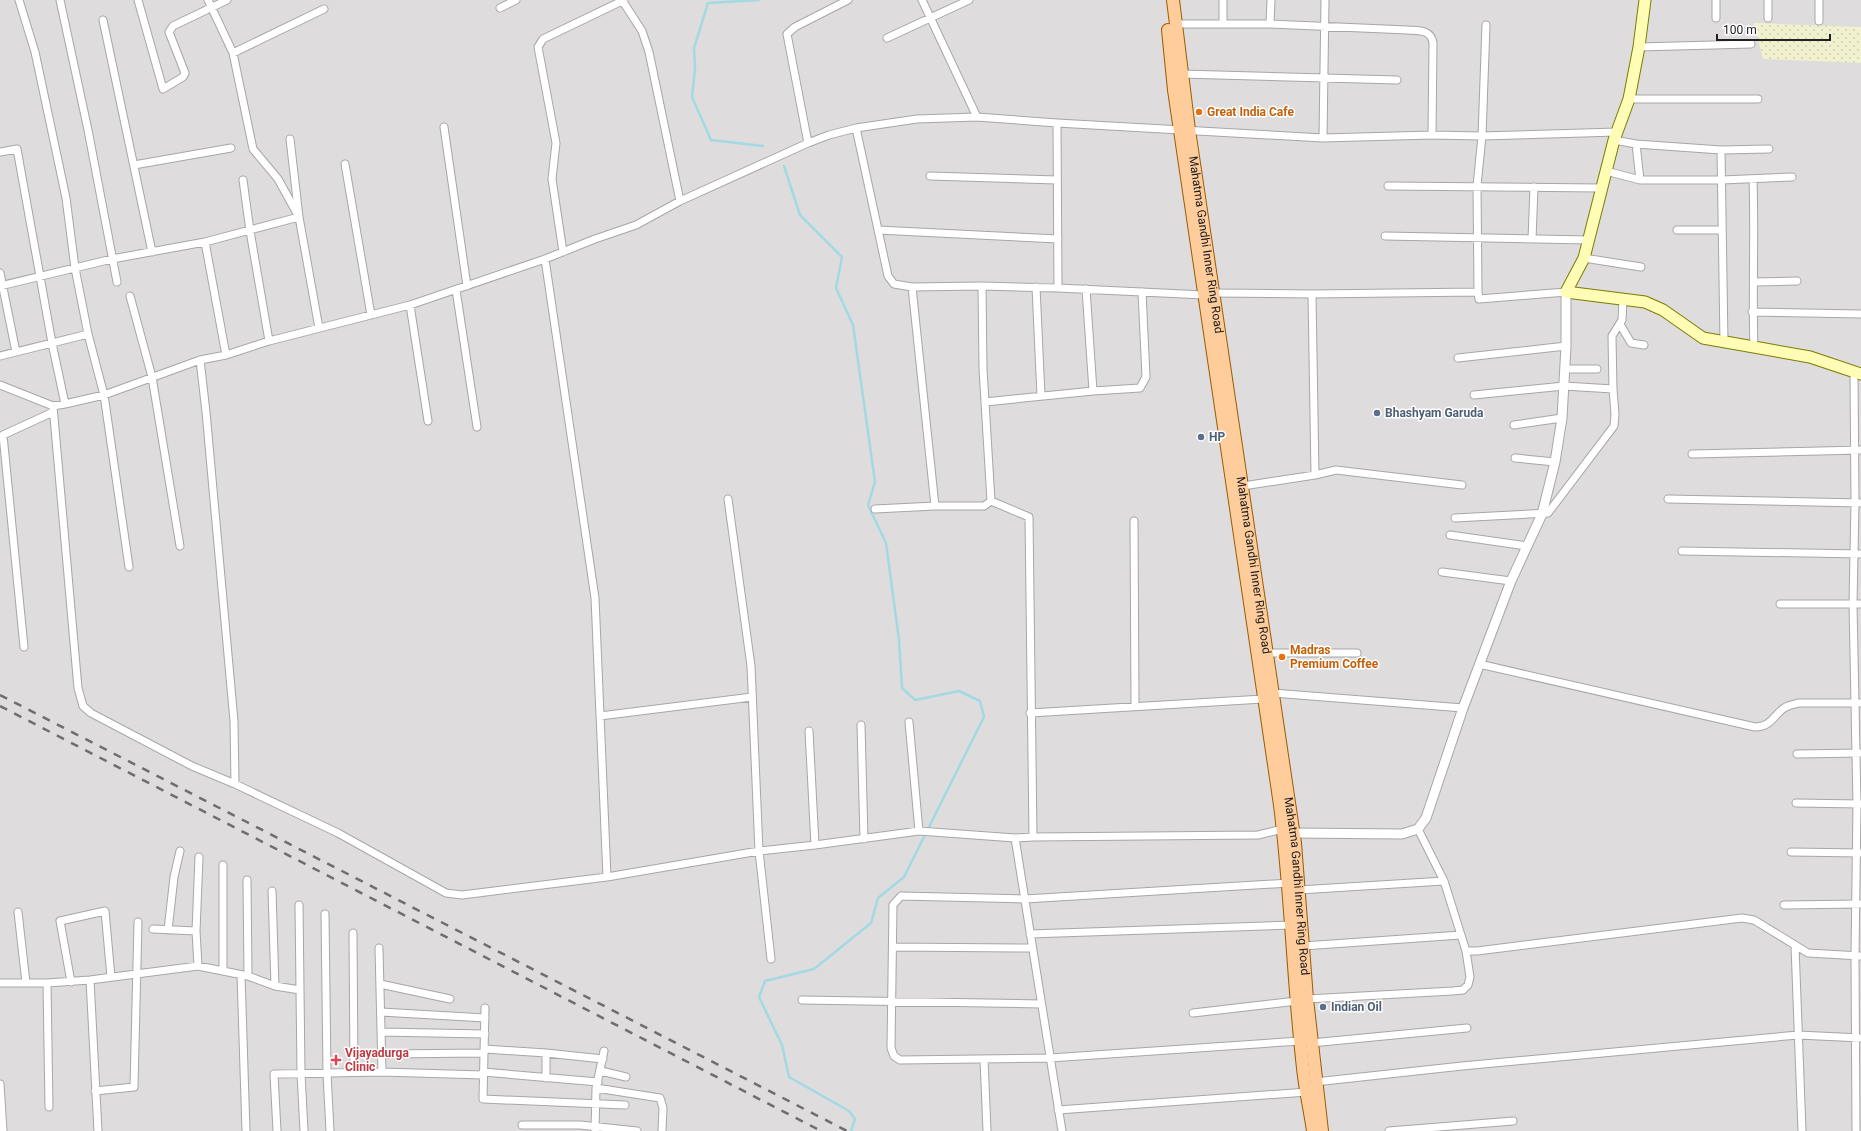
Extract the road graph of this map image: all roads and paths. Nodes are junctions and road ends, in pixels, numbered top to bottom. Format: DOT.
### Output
graph roads {
  1 [pos="19,0"];
  2 [pos="60,0"];
  3 [pos="138,0"];
  4 [pos="208,0"];
  5 [pos="227,0"];
  6 [pos="516,0"];
  7 [pos="623,0"];
  8 [pos="848,0"];
  9 [pos="922,0"];
  10 [pos="969,0"];
  11 [pos="1164,0"];
  12 [pos="1173,0"];
  13 [pos="1223,0"];
  14 [pos="1271,0"];
  15 [pos="1325,0"];
  16 [pos="1645,0"];
  17 [pos="1716,0"];
  18 [pos="1768,0"];
  19 [pos="1819,0"];
  20 [pos="211,7"];
  21 [pos="500,8"];
  22 [pos="324,9"];
  23 [pos="930,18"];
  24 [pos="1716,18"];
  25 [pos="1768,18"];
  26 [pos="103,20"];
  27 [pos="1819,21"];
  28 [pos="1175,24"];
  29 [pos="1223,24"];
  30 [pos="1270,24"];
  31 [pos="1486,25"];
  32 [pos="1324,27"];
  33 [pos="887,38"];
  34 [pos="1751,44"];
  35 [pos="1639,47"];
  36 [pos="233,53"];
  37 [pos="1182,74"];
  38 [pos="1323,79"];
  39 [pos="1397,80"];
  40 [pos="1629,99"];
  41 [pos="1758,99"];
  42 [pos="977,117"];
  43 [pos="1056,123"];
  44 [pos="444,127"];
  45 [pos="856,128"];
  46 [pos="1184,129"];
  47 [pos="1432,135"];
  48 [pos="1482,136"];
  49 [pos="1615,136"];
  50 [pos="1323,138"];
  51 [pos="290,139"];
  52 [pos="808,143"];
  53 [pos="1636,144"];
  54 [pos="231,148"];
  55 [pos="1769,149"];
  56 [pos="1721,150"];
  57 [pos="0,152"];
  58 [pos="345,164"];
  59 [pos="134,165"];
  60 [pos="1606,170"];
  61 [pos="930,176"];
  62 [pos="1792,178"];
  63 [pos="1754,179"];
  64 [pos="243,180"];
  65 [pos="1057,180"];
  66 [pos="1640,180"];
  67 [pos="1722,180"];
  68 [pos="1388,186"];
  69 [pos="1477,186"];
  70 [pos="1534,187"];
  71 [pos="1601,188"];
  72 [pos="680,201"];
  73 [pos="299,217"];
  74 [pos="878,230"];
  75 [pos="1677,230"];
  76 [pos="1722,230"];
  77 [pos="250,231"];
  78 [pos="1385,236"];
  79 [pos="1477,238"];
  80 [pos="1058,239"];
  81 [pos="1532,239"];
  82 [pos="1588,240"];
  83 [pos="205,242"];
  84 [pos="152,252"];
  85 [pos="563,252"];
  86 [pos="1584,258"];
  87 [pos="112,259"];
  88 [pos="545,259"];
  89 [pos="1641,267"];
  90 [pos="75,268"];
  91 [pos="0,273"];
  92 [pos="40,276"];
  93 [pos="1797,281"];
  94 [pos="117,282"];
  95 [pos="1754,282"];
  96 [pos="1,285"];
  97 [pos="467,286"];
  98 [pos="982,286"];
  99 [pos="912,287"];
  100 [pos="1036,287"];
  101 [pos="1058,288"];
  102 [pos="1086,289"];
  103 [pos="456,290"];
  104 [pos="1142,292"];
  105 [pos="1478,292"];
  106 [pos="1566,292"];
  107 [pos="1209,294"];
  108 [pos="1312,294"];
  109 [pos="130,296"];
  110 [pos="1623,300"];
  111 [pos="410,305"];
  112 [pos="1752,312"];
  113 [pos="1861,314"];
  114 [pos="371,315"];
  115 [pos="1620,324"];
  116 [pos="319,328"];
  117 [pos="88,334"];
  118 [pos="269,341"];
  119 [pos="52,343"];
  120 [pos="1724,343"];
  121 [pos="1644,345"];
  122 [pos="1566,346"];
  123 [pos="1754,348"];
  124 [pos="16,352"];
  125 [pos="226,355"];
  126 [pos="0,356"];
  127 [pos="1458,358"];
  128 [pos="200,360"];
  129 [pos="1565,369"];
  130 [pos="1597,369"];
  131 [pos="1857,373"];
  132 [pos="152,377"];
  133 [pos="0,385"];
  134 [pos="1564,386"];
  135 [pos="1613,389"];
  136 [pos="1093,391"];
  137 [pos="104,395"];
  138 [pos="1474,395"];
  139 [pos="1041,396"];
  140 [pos="985,402"];
  141 [pos="65,404"];
  142 [pos="53,409"];
  143 [pos="1562,418"];
  144 [pos="428,421"];
  145 [pos="1514,425"];
  146 [pos="476,427"];
  147 [pos="1858,450"];
  148 [pos="1692,454"];
  149 [pos="1515,458"];
  150 [pos="1555,462"];
  151 [pos="1315,475"];
  152 [pos="1462,485"];
  153 [pos="1243,486"];
  154 [pos="728,499"];
  155 [pos="1668,499"];
  156 [pos="991,501"];
  157 [pos="1858,504"];
  158 [pos="935,506"];
  159 [pos="875,509"];
  160 [pos="1542,514"];
  161 [pos="1455,518"];
  162 [pos="1134,522"];
  163 [pos="1450,535"];
  164 [pos="180,546"];
  165 [pos="1527,546"];
  166 [pos="1682,551"];
  167 [pos="1857,554"];
  168 [pos="129,567"];
  169 [pos="1442,572"];
  170 [pos="1511,581"];
  171 [pos="1780,604"];
  172 [pos="1853,604"];
  173 [pos="1861,604"];
  174 [pos="24,647"];
  175 [pos="1268,653"];
  176 [pos="1356,653"];
  177 [pos="1858,653"];
  178 [pos="1479,664"];
  179 [pos="1268,696"];
  180 [pos="752,697"];
  181 [pos="1858,703"];
  182 [pos="1135,706"];
  183 [pos="1463,708"];
  184 [pos="1030,714"];
  185 [pos="600,716"];
  186 [pos="909,722"];
  187 [pos="860,725"];
  188 [pos="809,731"];
  189 [pos="1859,753"];
  190 [pos="1798,754"];
  191 [pos="235,784"];
  192 [pos="1796,802"];
  193 [pos="1859,804"];
  194 [pos="1418,829"];
  195 [pos="921,831"];
  196 [pos="1288,831"];
  197 [pos="1033,837"];
  198 [pos="864,838"];
  199 [pos="1015,838"];
  200 [pos="815,845"];
  201 [pos="180,851"];
  202 [pos="759,851"];
  203 [pos="1791,852"];
  204 [pos="1859,853"];
  205 [pos="199,857"];
  206 [pos="223,865"];
  207 [pos="607,877"];
  208 [pos="247,880"];
  209 [pos="1444,881"];
  210 [pos="1289,883"];
  211 [pos="1299,890"];
  212 [pos="272,891"];
  213 [pos="1025,899"];
  214 [pos="1784,904"];
  215 [pos="1859,904"];
  216 [pos="299,905"];
  217 [pos="18,912"];
  218 [pos="325,914"];
  219 [pos="138,922"];
  220 [pos="1291,925"];
  221 [pos="153,929"];
  222 [pos="168,930"];
  223 [pos="196,931"];
  224 [pos="353,933"];
  225 [pos="1030,934"];
  226 [pos="1461,935"];
  227 [pos="1303,946"];
  228 [pos="1795,946"];
  229 [pos="379,948"];
  230 [pos="893,948"];
  231 [pos="1032,948"];
  232 [pos="1466,951"];
  233 [pos="1858,956"];
  234 [pos="771,959"];
  235 [pos="198,966"];
  236 [pos="223,971"];
  237 [pos="138,974"];
  238 [pos="244,975"];
  239 [pos="111,977"];
  240 [pos="90,980"];
  241 [pos="71,982"];
  242 [pos="0,983"];
  243 [pos="26,983"];
  244 [pos="47,983"];
  245 [pos="380,984"];
  246 [pos="275,986"];
  247 [pos="300,990"];
  248 [pos="450,999"];
  249 [pos="802,1000"];
  250 [pos="1302,1000"];
  251 [pos="893,1002"];
  252 [pos="1041,1004"];
  253 [pos="485,1008"];
  254 [pos="381,1012"];
  255 [pos="1193,1013"];
  256 [pos="486,1018"];
  257 [pos="1467,1028"];
  258 [pos="381,1032"];
  259 [pos="485,1034"];
  260 [pos="1798,1035"];
  261 [pos="1858,1038"];
  262 [pos="1306,1042"];
  263 [pos="484,1051"];
  264 [pos="604,1051"];
  265 [pos="546,1053"];
  266 [pos="382,1054"];
  267 [pos="1050,1058"];
  268 [pos="984,1059"];
  269 [pos="603,1060"];
  270 [pos="600,1071"];
  271 [pos="354,1072"];
  272 [pos="382,1072"];
  273 [pos="301,1073"];
  274 [pos="327,1073"];
  275 [pos="483,1074"];
  276 [pos="626,1077"];
  277 [pos="546,1078"];
  278 [pos="1316,1082"];
  279 [pos="0,1084"];
  280 [pos="597,1085"];
  281 [pos="95,1090"];
  282 [pos="1307,1092"];
  283 [pos="1858,1096"];
  284 [pos="596,1104"];
  285 [pos="625,1105"];
  286 [pos="49,1107"];
  287 [pos="1058,1110"];
  288 [pos="1514,1121"];
  289 [pos="522,1125"];
  290 [pos="595,1129"];
  291 [pos="3,1131"];
  292 [pos="98,1131"];
  293 [pos="246,1131"];
  294 [pos="277,1131"];
  295 [pos="304,1131"];
  296 [pos="330,1131"];
  297 [pos="637,1131"];
  298 [pos="662,1131"];
  299 [pos="987,1131"];
  300 [pos="1062,1131"];
  301 [pos="1313,1131"];
  302 [pos="1322,1131"];
  303 [pos="1389,1131"];
  304 [pos="1802,1131"];
  305 [pos="1856,1131"];
  1 -- 90 [label="street"];
  2 -- 87 [label="street"];
  3 -- 20 [label="street"];
  4 -- 20 [label="street"];
  5 -- 20 [label="street"];
  6 -- 21 [label="street"];
  7 -- 72 [label="street"];
  7 -- 85 [label="street"];
  8 -- 52 [label="street"];
  9 -- 23 [label="street"];
  10 -- 23 [label="street"];
  11 -- 46 [label="main road, Mahatma Gandhi Inner Ring Road"];
  12 -- 28 [label="main road, Mahatma Gandhi Inner Ring Road"];
  13 -- 29 [label="street"];
  14 -- 30 [label="street"];
  15 -- 32 [label="street"];
  16 -- 35 [label="main road"];
  17 -- 24 [label="street"];
  18 -- 25 [label="street"];
  19 -- 27 [label="street"];
  20 -- 36 [label="street"];
  22 -- 36 [label="street"];
  23 -- 33 [label="street"];
  23 -- 42 [label="street"];
  26 -- 59 [label="street"];
  28 -- 29 [label="street"];
  28 -- 37 [label="main road, Mahatma Gandhi Inner Ring Road"];
  29 -- 30 [label="street"];
  30 -- 32 [label="street"];
  31 -- 48 [label="street"];
  32 -- 38 [label="street"];
  32 -- 47 [label="street"];
  34 -- 35 [label="street"];
  35 -- 40 [label="main road"];
  36 -- 73 [label="street"];
  37 -- 38 [label="street"];
  37 -- 46 [label="main road, Mahatma Gandhi Inner Ring Road"];
  38 -- 39 [label="street"];
  38 -- 50 [label="street"];
  40 -- 41 [label="street"];
  40 -- 49 [label="main road"];
  42 -- 43 [label="street"];
  42 -- 45 [label="street"];
  43 -- 46 [label="street"];
  43 -- 65 [label="street"];
  44 -- 97 [label="street"];
  45 -- 52 [label="street"];
  45 -- 74 [label="street"];
  46 -- 50 [label="street"];
  46 -- 107 [label="main road, Mahatma Gandhi Inner Ring Road"];
  47 -- 48 [label="street"];
  47 -- 50 [label="street"];
  48 -- 49 [label="street"];
  48 -- 69 [label="street"];
  49 -- 53 [label="street"];
  49 -- 60 [label="main road"];
  51 -- 73 [label="street"];
  52 -- 72 [label="street"];
  53 -- 56 [label="street"];
  53 -- 66 [label="street"];
  54 -- 59 [label="street"];
  55 -- 56 [label="street"];
  56 -- 67 [label="street"];
  57 -- 92 [label="street"];
  58 -- 114 [label="street"];
  59 -- 84 [label="street"];
  60 -- 66 [label="street"];
  60 -- 71 [label="main road"];
  61 -- 65 [label="street"];
  62 -- 63 [label="street"];
  63 -- 67 [label="street"];
  63 -- 95 [label="street"];
  64 -- 77 [label="street"];
  65 -- 80 [label="street"];
  66 -- 67 [label="street"];
  67 -- 76 [label="street"];
  68 -- 69 [label="street"];
  69 -- 70 [label="street"];
  69 -- 79 [label="street"];
  70 -- 71 [label="street"];
  70 -- 81 [label="street"];
  71 -- 82 [label="main road"];
  72 -- 85 [label="street"];
  73 -- 77 [label="street"];
  73 -- 116 [label="street"];
  74 -- 80 [label="street"];
  74 -- 99 [label="street"];
  75 -- 76 [label="street"];
  76 -- 120 [label="street"];
  77 -- 83 [label="street"];
  77 -- 118 [label="street"];
  78 -- 79 [label="street"];
  79 -- 81 [label="street"];
  79 -- 105 [label="street"];
  80 -- 101 [label="street"];
  81 -- 82 [label="street"];
  82 -- 86 [label="main road"];
  83 -- 84 [label="street"];
  83 -- 125 [label="street"];
  84 -- 87 [label="street"];
  85 -- 88 [label="street"];
  86 -- 89 [label="street"];
  86 -- 106 [label="main road"];
  87 -- 90 [label="street"];
  87 -- 94 [label="street"];
  88 -- 97 [label="street"];
  88 -- 185 [label="street"];
  90 -- 92 [label="street"];
  90 -- 117 [label="street"];
  91 -- 96 [label="street"];
  92 -- 96 [label="street"];
  92 -- 119 [label="street"];
  93 -- 95 [label="street"];
  95 -- 112 [label="street"];
  96 -- 124 [label="street"];
  97 -- 103 [label="street"];
  98 -- 99 [label="street"];
  98 -- 100 [label="street"];
  98 -- 140 [label="street"];
  99 -- 158 [label="street"];
  100 -- 101 [label="street"];
  100 -- 139 [label="street"];
  101 -- 102 [label="street"];
  102 -- 104 [label="street"];
  102 -- 136 [label="street"];
  103 -- 111 [label="street"];
  103 -- 146 [label="street"];
  104 -- 107 [label="street"];
  104 -- 136 [label="street"];
  105 -- 106 [label="street"];
  105 -- 108 [label="street"];
  106 -- 110 [label="main road"];
  106 -- 122 [label="street"];
  107 -- 108 [label="street"];
  107 -- 153 [label="main road, Mahatma Gandhi Inner Ring Road"];
  107 -- 179 [label="main road, Mahatma Gandhi Inner Ring Road"];
  108 -- 151 [label="street"];
  109 -- 132 [label="street"];
  110 -- 115 [label="street"];
  110 -- 120 [label="main road"];
  111 -- 114 [label="street"];
  111 -- 144 [label="street"];
  112 -- 113 [label="street"];
  112 -- 123 [label="street"];
  114 -- 116 [label="street"];
  115 -- 121 [label="street"];
  115 -- 135 [label="street"];
  116 -- 118 [label="street"];
  117 -- 119 [label="street"];
  117 -- 137 [label="street"];
  118 -- 125 [label="street"];
  119 -- 124 [label="street"];
  119 -- 141 [label="street"];
  120 -- 123 [label="main road"];
  122 -- 127 [label="street"];
  122 -- 129 [label="street"];
  123 -- 131 [label="main road"];
  124 -- 126 [label="street"];
  125 -- 128 [label="street"];
  128 -- 132 [label="street"];
  128 -- 191 [label="street"];
  129 -- 130 [label="street"];
  129 -- 134 [label="street"];
  131 -- 147 [label="street"];
  132 -- 137 [label="street"];
  132 -- 164 [label="street"];
  133 -- 142 [label="street"];
  134 -- 135 [label="street"];
  134 -- 138 [label="street"];
  134 -- 143 [label="street"];
  135 -- 160 [label="street"];
  136 -- 139 [label="street"];
  137 -- 141 [label="street"];
  137 -- 168 [label="street"];
  139 -- 140 [label="street"];
  140 -- 156 [label="street"];
  141 -- 142 [label="street"];
  142 -- 174 [label="street"];
  142 -- 191 [label="street"];
  143 -- 145 [label="street"];
  143 -- 150 [label="street"];
  147 -- 148 [label="street"];
  147 -- 157 [label="street"];
  149 -- 150 [label="street"];
  150 -- 160 [label="street"];
  151 -- 152 [label="street"];
  151 -- 153 [label="street"];
  153 -- 175 [label="main road, Mahatma Gandhi Inner Ring Road"];
  154 -- 180 [label="street"];
  155 -- 157 [label="street"];
  156 -- 158 [label="street"];
  156 -- 184 [label="street"];
  157 -- 167 [label="street"];
  158 -- 159 [label="street"];
  160 -- 161 [label="street"];
  160 -- 165 [label="street"];
  162 -- 182 [label="street"];
  163 -- 165 [label="street"];
  165 -- 170 [label="street"];
  166 -- 167 [label="street"];
  167 -- 172 [label="street"];
  169 -- 170 [label="street"];
  170 -- 178 [label="street"];
  171 -- 172 [label="street"];
  172 -- 173 [label="street"];
  172 -- 177 [label="street"];
  175 -- 176 [label="street"];
  175 -- 179 [label="main road, Mahatma Gandhi Inner Ring Road"];
  177 -- 181 [label="street"];
  178 -- 181 [label="street"];
  178 -- 183 [label="street"];
  179 -- 182 [label="street"];
  179 -- 183 [label="street"];
  179 -- 196 [label="main road, Mahatma Gandhi Inner Ring Road"];
  180 -- 185 [label="street"];
  180 -- 202 [label="street"];
  181 -- 189 [label="street"];
  182 -- 184 [label="street"];
  183 -- 194 [label="street"];
  184 -- 197 [label="street"];
  185 -- 207 [label="street"];
  186 -- 195 [label="street"];
  187 -- 198 [label="street"];
  188 -- 200 [label="street"];
  189 -- 190 [label="street"];
  189 -- 193 [label="street"];
  191 -- 207 [label="street"];
  192 -- 193 [label="street"];
  193 -- 204 [label="street"];
  194 -- 196 [label="street"];
  194 -- 209 [label="street"];
  195 -- 198 [label="street"];
  195 -- 199 [label="street"];
  196 -- 197 [label="street"];
  196 -- 210 [label="main road, Mahatma Gandhi Inner Ring Road"];
  196 -- 211 [label="main road, Mahatma Gandhi Inner Ring Road"];
  197 -- 199 [label="street"];
  198 -- 200 [label="street"];
  199 -- 213 [label="street"];
  200 -- 202 [label="street"];
  201 -- 222 [label="street"];
  202 -- 207 [label="street"];
  202 -- 234 [label="street"];
  203 -- 204 [label="street"];
  204 -- 215 [label="street"];
  205 -- 223 [label="street"];
  206 -- 236 [label="street"];
  208 -- 238 [label="street"];
  209 -- 211 [label="street"];
  209 -- 226 [label="street"];
  210 -- 213 [label="street"];
  210 -- 220 [label="main road, Mahatma Gandhi Inner Ring Road"];
  211 -- 227 [label="main road, Mahatma Gandhi Inner Ring Road"];
  212 -- 246 [label="street"];
  213 -- 225 [label="street"];
  213 -- 230 [label="street"];
  214 -- 215 [label="street"];
  215 -- 233 [label="street"];
  216 -- 247 [label="street"];
  217 -- 243 [label="street"];
  218 -- 274 [label="street"];
  219 -- 237 [label="street"];
  220 -- 225 [label="street"];
  220 -- 250 [label="main road, Mahatma Gandhi Inner Ring Road"];
  221 -- 222 [label="street"];
  222 -- 223 [label="street"];
  223 -- 235 [label="street"];
  224 -- 271 [label="street"];
  225 -- 231 [label="street"];
  226 -- 227 [label="street"];
  226 -- 232 [label="street"];
  227 -- 250 [label="main road, Mahatma Gandhi Inner Ring Road"];
  228 -- 232 [label="street"];
  228 -- 233 [label="street"];
  228 -- 260 [label="street"];
  229 -- 245 [label="street"];
  230 -- 231 [label="street"];
  230 -- 251 [label="street"];
  231 -- 252 [label="street"];
  232 -- 250 [label="street"];
  233 -- 261 [label="street"];
  235 -- 236 [label="street"];
  235 -- 237 [label="street"];
  236 -- 238 [label="street"];
  237 -- 239 [label="street"];
  237 -- 281 [label="street"];
  238 -- 246 [label="street"];
  238 -- 293 [label="street"];
  239 -- 240 [label="street"];
  239 -- 241 [label="street"];
  240 -- 241 [label="street"];
  240 -- 281 [label="street"];
  241 -- 244 [label="street"];
  242 -- 243 [label="street"];
  243 -- 244 [label="street"];
  244 -- 286 [label="street"];
  245 -- 248 [label="street"];
  245 -- 254 [label="street"];
  246 -- 247 [label="street"];
  247 -- 273 [label="street"];
  249 -- 251 [label="street"];
  250 -- 255 [label="street"];
  250 -- 262 [label="main road, Mahatma Gandhi Inner Ring Road"];
  251 -- 252 [label="street"];
  251 -- 268 [label="street"];
  252 -- 267 [label="street"];
  253 -- 256 [label="street"];
  254 -- 256 [label="street"];
  254 -- 258 [label="street"];
  256 -- 259 [label="street"];
  257 -- 262 [label="street"];
  258 -- 259 [label="street"];
  258 -- 266 [label="street"];
  259 -- 263 [label="street"];
  260 -- 261 [label="street"];
  260 -- 278 [label="street"];
  260 -- 304 [label="street"];
  261 -- 283 [label="street"];
  262 -- 267 [label="street"];
  262 -- 278 [label="main road, Mahatma Gandhi Inner Ring Road"];
  262 -- 282 [label="main road, Mahatma Gandhi Inner Ring Road"];
  263 -- 265 [label="street"];
  263 -- 266 [label="street"];
  263 -- 275 [label="street"];
  264 -- 269 [label="street"];
  265 -- 269 [label="street"];
  265 -- 277 [label="street"];
  266 -- 272 [label="street"];
  267 -- 268 [label="street"];
  267 -- 287 [label="street"];
  268 -- 299 [label="street"];
  269 -- 270 [label="street"];
  270 -- 276 [label="street"];
  270 -- 280 [label="street"];
  271 -- 272 [label="street"];
  271 -- 274 [label="street"];
  272 -- 275 [label="street"];
  273 -- 274 [label="street"];
  273 -- 294 [label="street"];
  273 -- 295 [label="street"];
  274 -- 296 [label="street"];
  275 -- 277 [label="street"];
  275 -- 284 [label="street"];
  277 -- 280 [label="street"];
  278 -- 302 [label="main road, Mahatma Gandhi Inner Ring Road"];
  279 -- 291 [label="street"];
  280 -- 284 [label="street"];
  280 -- 298 [label="street"];
  281 -- 292 [label="street"];
  282 -- 287 [label="street"];
  282 -- 301 [label="main road, Mahatma Gandhi Inner Ring Road"];
  283 -- 305 [label="street"];
  284 -- 285 [label="street"];
  284 -- 290 [label="street"];
  287 -- 300 [label="street"];
  288 -- 303 [label="street"];
  289 -- 290 [label="street"];
  290 -- 297 [label="street"];
}
